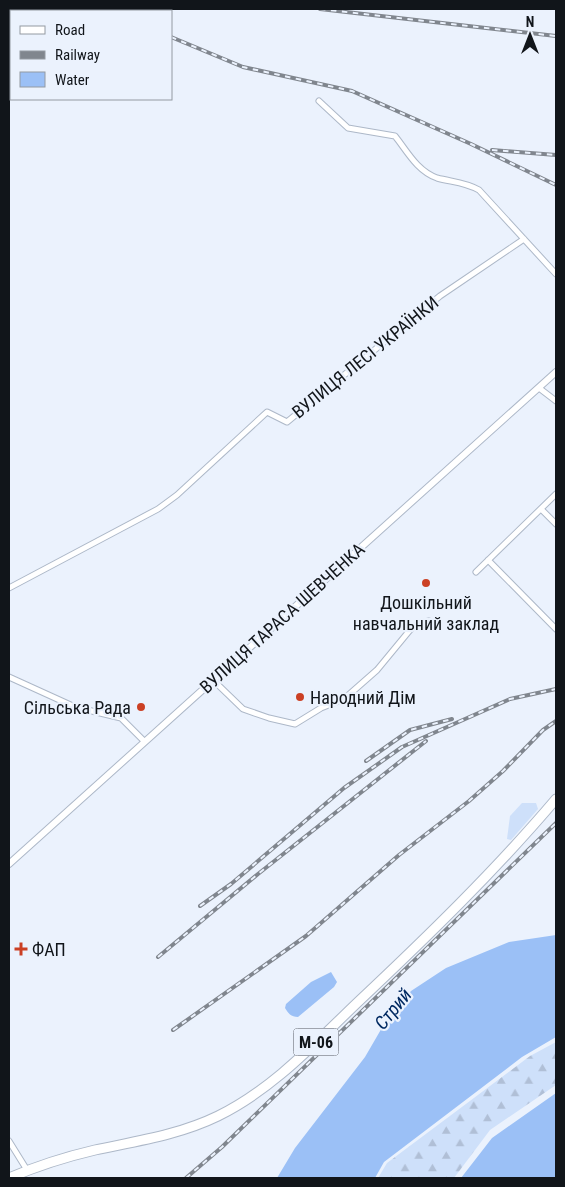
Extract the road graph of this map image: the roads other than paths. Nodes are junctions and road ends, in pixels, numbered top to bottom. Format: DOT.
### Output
graph roads {
  1 [pos="319,101"];
  2 [pos="524,239"];
  3 [pos="556,274"];
  4 [pos="556,372"];
  5 [pos="538,388"];
  6 [pos="556,401"];
  7 [pos="556,494"];
  8 [pos="541,509"];
  9 [pos="556,524"];
  10 [pos="488,560"];
  11 [pos="476,572"];
  12 [pos="9,588"];
  13 [pos="429,621"];
  14 [pos="556,629"];
  15 [pos="9,677"];
  16 [pos="212,680"];
  17 [pos="144,742"];
  18 [pos="556,799"];
  19 [pos="9,864"];
  20 [pos="9,1142"];
  21 [pos="27,1170"];
  22 [pos="9,1178"];
  1 -- 2 [label="street"];
  2 -- 3 [label="street"];
  2 -- 12 [label="street, ВУЛИЦЯ ЛЕСІ УКРАЇНКИ"];
  4 -- 5 [label="street, ВУЛИЦЯ ТАРАСА ШЕВЧЕНКА"];
  5 -- 6 [label="street"];
  5 -- 16 [label="street, ВУЛИЦЯ ТАРАСА ШЕВЧЕНКА"];
  7 -- 8 [label="street"];
  8 -- 9 [label="street"];
  8 -- 10 [label="street"];
  10 -- 11 [label="street"];
  10 -- 14 [label="street"];
  13 -- 16 [label="street"];
  15 -- 17 [label="street"];
  16 -- 17 [label="street, ВУЛИЦЯ ТАРАСА ШЕВЧЕНКА"];
  17 -- 19 [label="street, ВУЛИЦЯ ТАРАСА ШЕВЧЕНКА"];
  18 -- 21 [label="highway, М-06"];
  20 -- 21 [label="street"];
  21 -- 22 [label="highway, М-06"];
}
